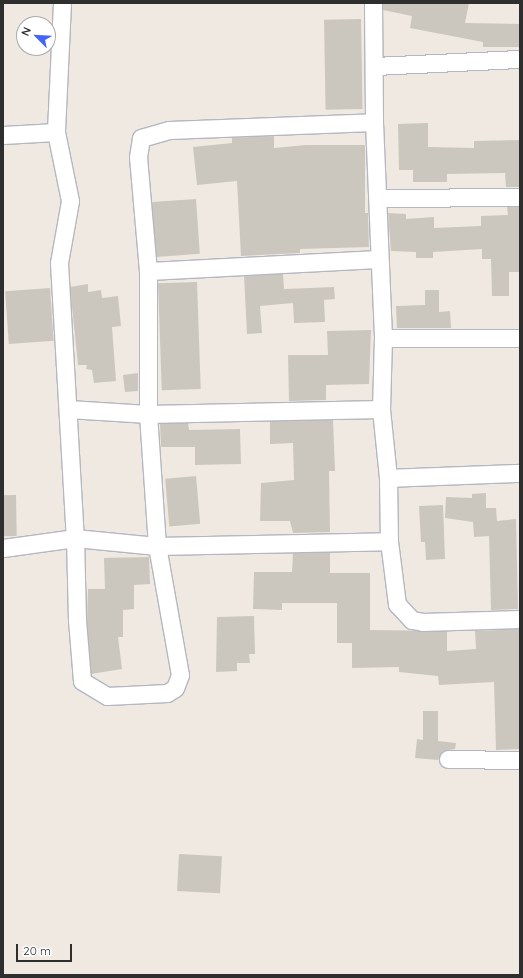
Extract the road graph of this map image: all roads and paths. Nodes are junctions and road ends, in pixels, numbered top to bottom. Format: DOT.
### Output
graph roads {
  1 [pos="62,3"];
  2 [pos="373,3"];
  3 [pos="520,59"];
  4 [pos="375,66"];
  5 [pos="374,122"];
  6 [pos="56,132"];
  7 [pos="3,135"];
  8 [pos="520,197"];
  9 [pos="379,198"];
  10 [pos="379,259"];
  11 [pos="148,271"];
  12 [pos="383,338"];
  13 [pos="520,338"];
  14 [pos="68,409"];
  15 [pos="381,409"];
  16 [pos="148,414"];
  17 [pos="520,473"];
  18 [pos="388,478"];
  19 [pos="75,538"];
  20 [pos="389,541"];
  21 [pos="157,546"];
  22 [pos="3,548"];
  23 [pos="520,619"];
  24 [pos="448,759"];
  25 [pos="520,760"];
  1 -- 6 [label="street"];
  2 -- 4 [label="street"];
  3 -- 4 [label="street"];
  4 -- 5 [label="street"];
  5 -- 9 [label="street"];
  5 -- 11 [label="street"];
  6 -- 7 [label="street"];
  6 -- 14 [label="street"];
  8 -- 9 [label="street"];
  9 -- 10 [label="street"];
  10 -- 11 [label="street"];
  10 -- 12 [label="street"];
  11 -- 16 [label="street"];
  12 -- 13 [label="street"];
  12 -- 15 [label="street"];
  14 -- 16 [label="street"];
  14 -- 19 [label="street"];
  15 -- 16 [label="street"];
  15 -- 18 [label="street"];
  16 -- 21 [label="street"];
  17 -- 18 [label="street"];
  18 -- 20 [label="street"];
  19 -- 21 [label="street"];
  19 -- 21 [label="street"];
  19 -- 22 [label="street"];
  20 -- 21 [label="street"];
  20 -- 23 [label="street"];
  24 -- 25 [label="street"];
}
